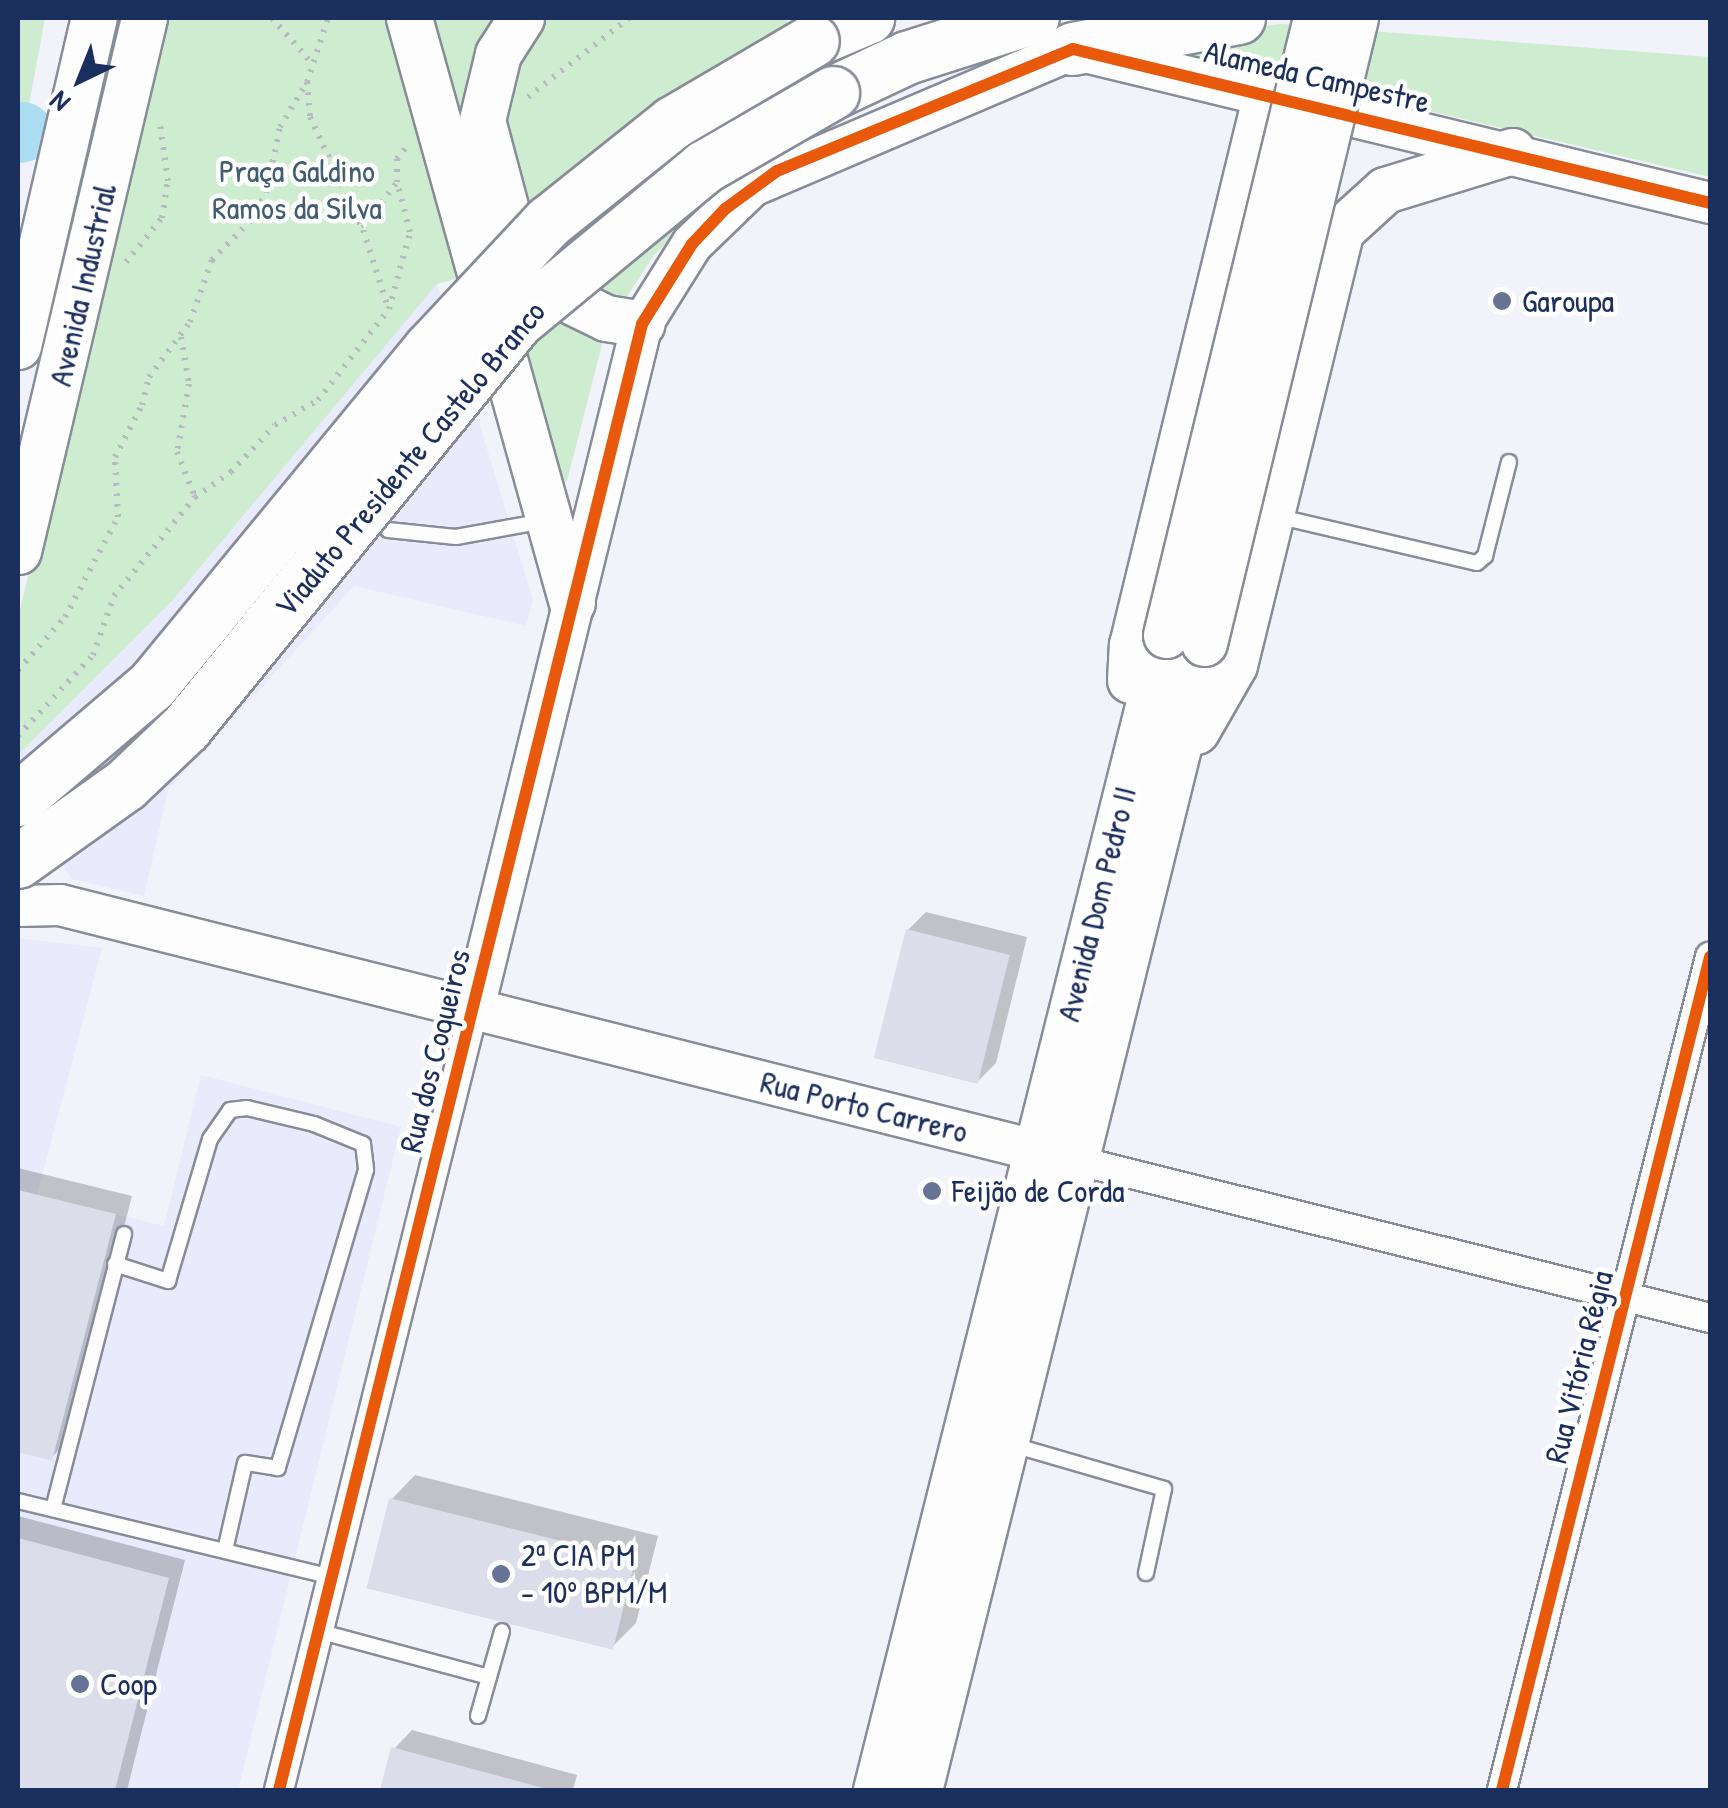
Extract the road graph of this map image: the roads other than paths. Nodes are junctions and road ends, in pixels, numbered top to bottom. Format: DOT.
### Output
graph roads {
  1 [pos="94,18"];
  2 [pos="144,18"];
  3 [pos="409,18"];
  4 [pos="521,18"];
  5 [pos="868,18"];
  6 [pos="1033,18"];
  7 [pos="1240,18"];
  8 [pos="1316,18"];
  9 [pos="1356,18"];
  10 [pos="1074,49"];
  11 [pos="1266,94"];
  12 [pos="1512,150"];
  13 [pos="1246,178"];
  14 [pos="1710,203"];
  15 [pos="1348,219"];
  16 [pos="642,324"];
  17 [pos="18,346"];
  18 [pos="1509,462"];
  19 [pos="1270,515"];
  20 [pos="544,521"];
  21 [pos="388,530"];
  22 [pos="18,551"];
  23 [pos="572,603"];
  24 [pos="1185,639"];
  25 [pos="1157,753"];
  26 [pos="18,800"];
  27 [pos="18,862"];
  28 [pos="18,906"];
  29 [pos="1710,956"];
  30 [pos="474,1008"];
  31 [pos="1035,1150"];
  32 [pos="1079,1161"];
  33 [pos="124,1234"];
  34 [pos="114,1264"];
  35 [pos="1625,1297"];
  36 [pos="1710,1318"];
  37 [pos="1008,1443"];
  38 [pos="18,1501"];
  39 [pos="53,1509"];
  40 [pos="225,1550"];
  41 [pos="1146,1573"];
  42 [pos="332,1577"];
  43 [pos="502,1630"];
  44 [pos="318,1632"];
  45 [pos="489,1677"];
  46 [pos="478,1716"];
  47 [pos="279,1790"];
  48 [pos="876,1790"];
  49 [pos="920,1790"];
  50 [pos="1502,1790"];
  1 -- 17 [label="main road, Avenida Industrial"];
  2 -- 22 [label="main road, Avenida Industrial"];
  3 -- 20 [label="main road"];
  4 -- 16 [label="main road"];
  5 -- 26 [label="highway, Viaduto Presidente Castelo Branco, bridge"];
  6 -- 27 [label="highway, Viaduto Presidente Castelo Branco, bridge"];
  7 -- 10 [label="highway"];
  8 -- 24 [label="main road, Avenida Dom Pedro II, bridge"];
  9 -- 24 [label="main road, Avenida Dom Pedro II, bridge"];
  10 -- 11 [label="street, Alameda Campestre"];
  10 -- 16 [label="street"];
  11 -- 12 [label="street, Alameda Campestre"];
  11 -- 13 [label="main road"];
  12 -- 14 [label="street, Alameda Campestre"];
  12 -- 15 [label="main road"];
  13 -- 15 [label="main road"];
  13 -- 25 [label="main road"];
  15 -- 19 [label="main road"];
  16 -- 23 [label="street, Rua dos Coqueiros"];
  18 -- 19 [label="lane"];
  19 -- 25 [label="main road"];
  20 -- 21 [label="lane"];
  20 -- 23 [label="main road"];
  23 -- 30 [label="street, Rua dos Coqueiros"];
  24 -- 25 [label="main road, Avenida Dom Pedro II"];
  25 -- 31 [label="main road, Avenida Dom Pedro II"];
  25 -- 32 [label="main road, Avenida Dom Pedro II"];
  28 -- 30 [label="street, Rua Porto Carrero"];
  29 -- 35 [label="street, Rua Vitória Régia"];
  30 -- 31 [label="street, Rua Porto Carrero"];
  30 -- 42 [label="street, Rua dos Coqueiros"];
  31 -- 32 [label="street, Rua Porto Carrero"];
  31 -- 48 [label="main road, Avenida Dom Pedro II"];
  32 -- 35 [label="street, Rua Porto Carrero"];
  32 -- 37 [label="main road, Avenida Dom Pedro II"];
  33 -- 34 [label="lane"];
  34 -- 39 [label="lane"];
  34 -- 40 [label="lane"];
  35 -- 36 [label="street, Rua Porto Carrero"];
  35 -- 50 [label="street, Rua Vitória Régia"];
  37 -- 41 [label="lane"];
  37 -- 49 [label="main road, Avenida Dom Pedro II"];
  38 -- 39 [label="lane"];
  39 -- 40 [label="lane"];
  40 -- 42 [label="lane"];
  42 -- 44 [label="street, Rua dos Coqueiros"];
  43 -- 45 [label="lane"];
  44 -- 45 [label="lane"];
  44 -- 47 [label="street, Rua dos Coqueiros"];
  45 -- 46 [label="lane"];
}
